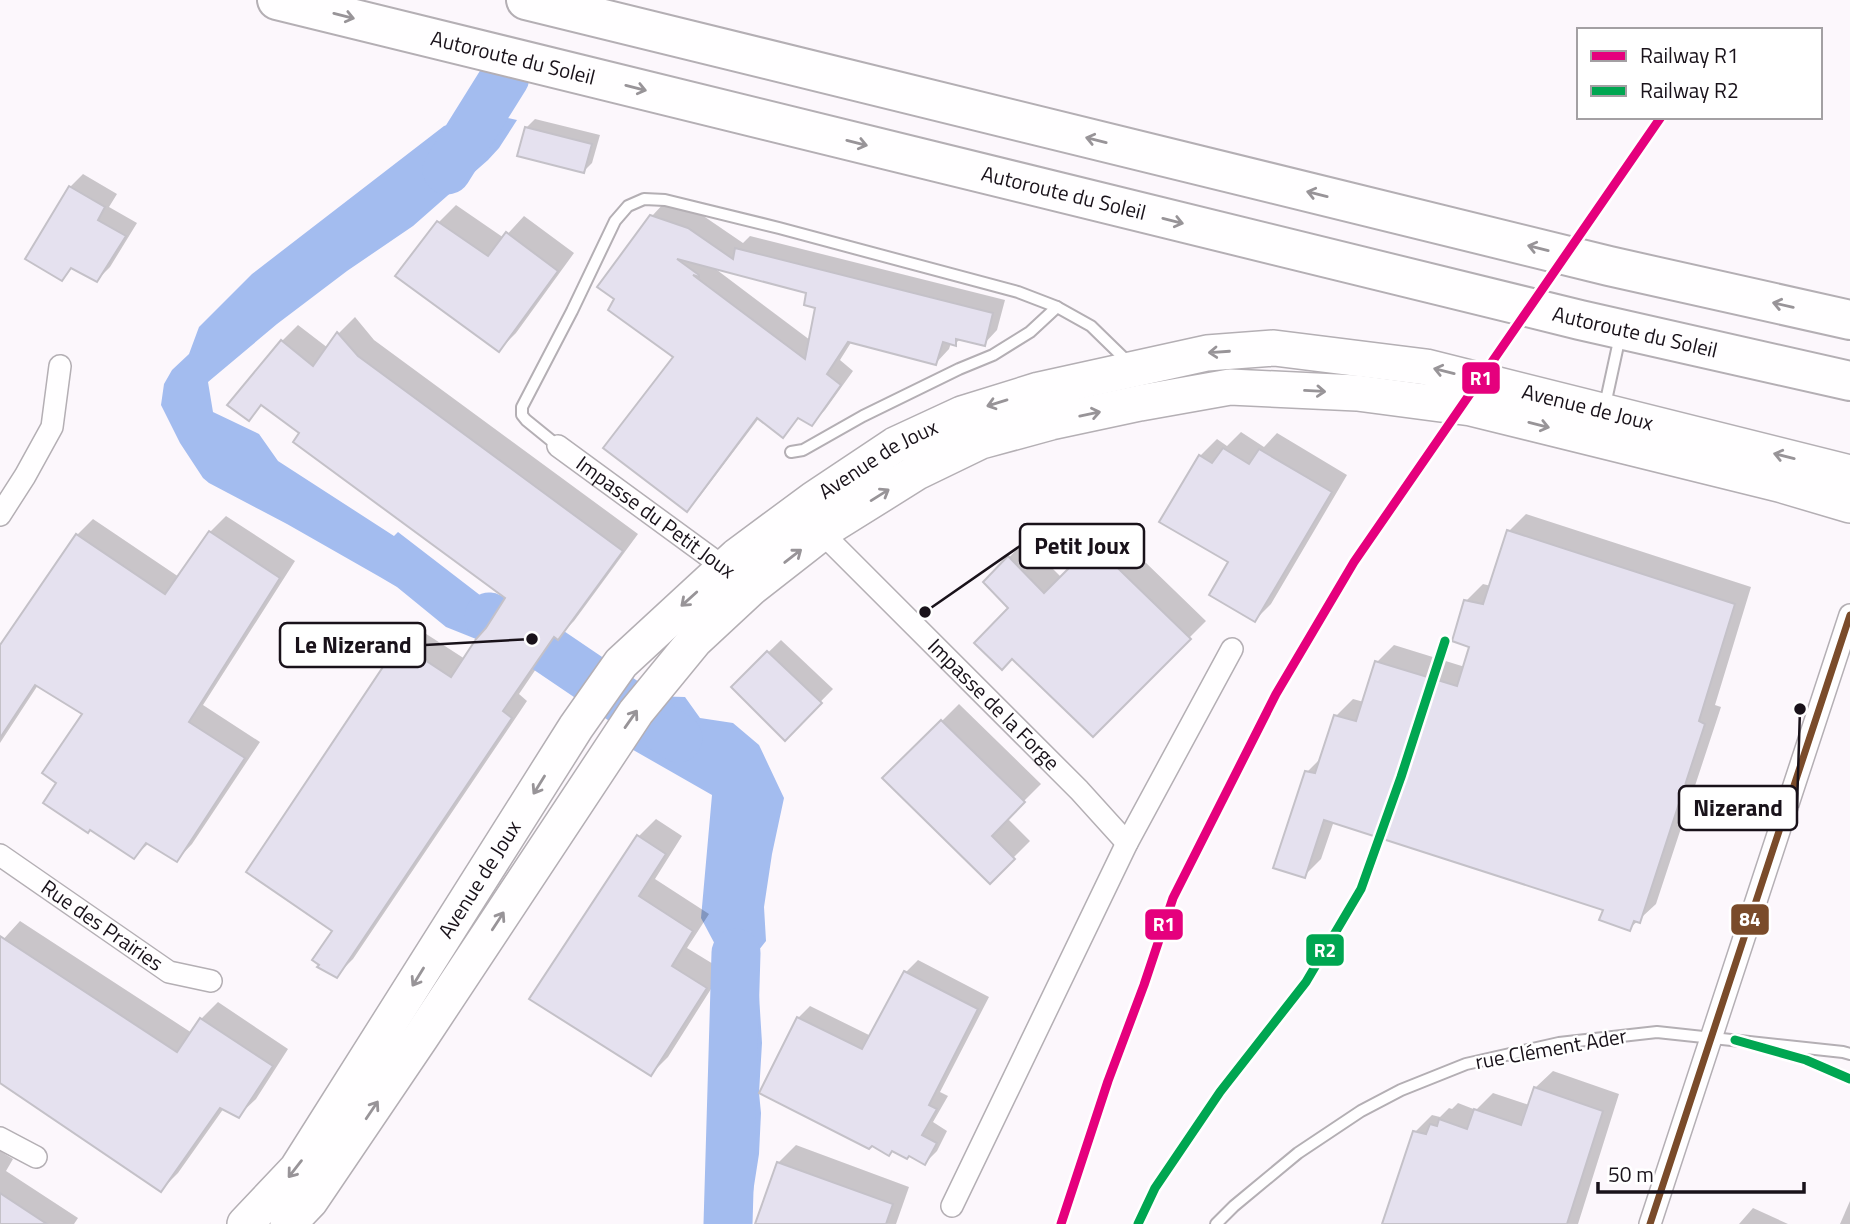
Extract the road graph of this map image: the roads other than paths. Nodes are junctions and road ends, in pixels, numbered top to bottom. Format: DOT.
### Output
graph roads {
  1 [pos="277,0"];
  2 [pos="526,0"];
  3 [pos="1057,307"];
  4 [pos="1850,320"];
  5 [pos="1621,330"];
  6 [pos="60,366"];
  7 [pos="1850,382"];
  8 [pos="1137,386"];
  9 [pos="1603,411"];
  10 [pos="558,446"];
  11 [pos="791,452"];
  12 [pos="1850,473"];
  13 [pos="1850,505"];
  14 [pos="0,514"];
  15 [pos="811,521"];
  16 [pos="738,578"];
  17 [pos="1850,615"];
  18 [pos="1232,649"];
  19 [pos="1127,843"];
  20 [pos="1,857"];
  21 [pos="211,981"];
  22 [pos="1712,1037"];
  23 [pos="1850,1054"];
  24 [pos="0,1138"];
  25 [pos="36,1157"];
  26 [pos="952,1206"];
  27 [pos="245,1224"];
  28 [pos="288,1224"];
  29 [pos="1216,1224"];
  30 [pos="1650,1224"];
  1 -- 5 [label="highway, Autoroute du Soleil, one-way"];
  4 -- 2 [label="highway, one-way"];
  3 -- 8 [label="lane"];
  3 -- 10 [label="lane"];
  3 -- 11 [label="lane"];
  5 -- 7 [label="highway, Autoroute du Soleil"];
  5 -- 9 [label="lane"];
  6 -- 14 [label="street"];
  9 -- 8 [label="main road, Avenue de Joux, one-way"];
  8 -- 13 [label="main road, Avenue de Joux, one-way"];
  8 -- 15 [label="main road, Avenue de Joux"];
  12 -- 9 [label="main road, Avenue de Joux, one-way"];
  10 -- 16 [label="street, Impasse du Petit Joux"];
  15 -- 16 [label="main road, Avenue de Joux"];
  15 -- 19 [label="street, Impasse de la Forge"];
  16 -- 27 [label="main road, Avenue de Joux, one-way"];
  28 -- 16 [label="main road, Avenue de Joux, one-way"];
  17 -- 22 [label="street"];
  18 -- 19 [label="street"];
  19 -- 26 [label="street"];
  20 -- 21 [label="street, Rue des Prairies"];
  22 -- 23 [label="lane, rue Clément Ader"];
  22 -- 29 [label="lane, rue Clément Ader"];
  22 -- 30 [label="street"];
  24 -- 25 [label="street"];
}
